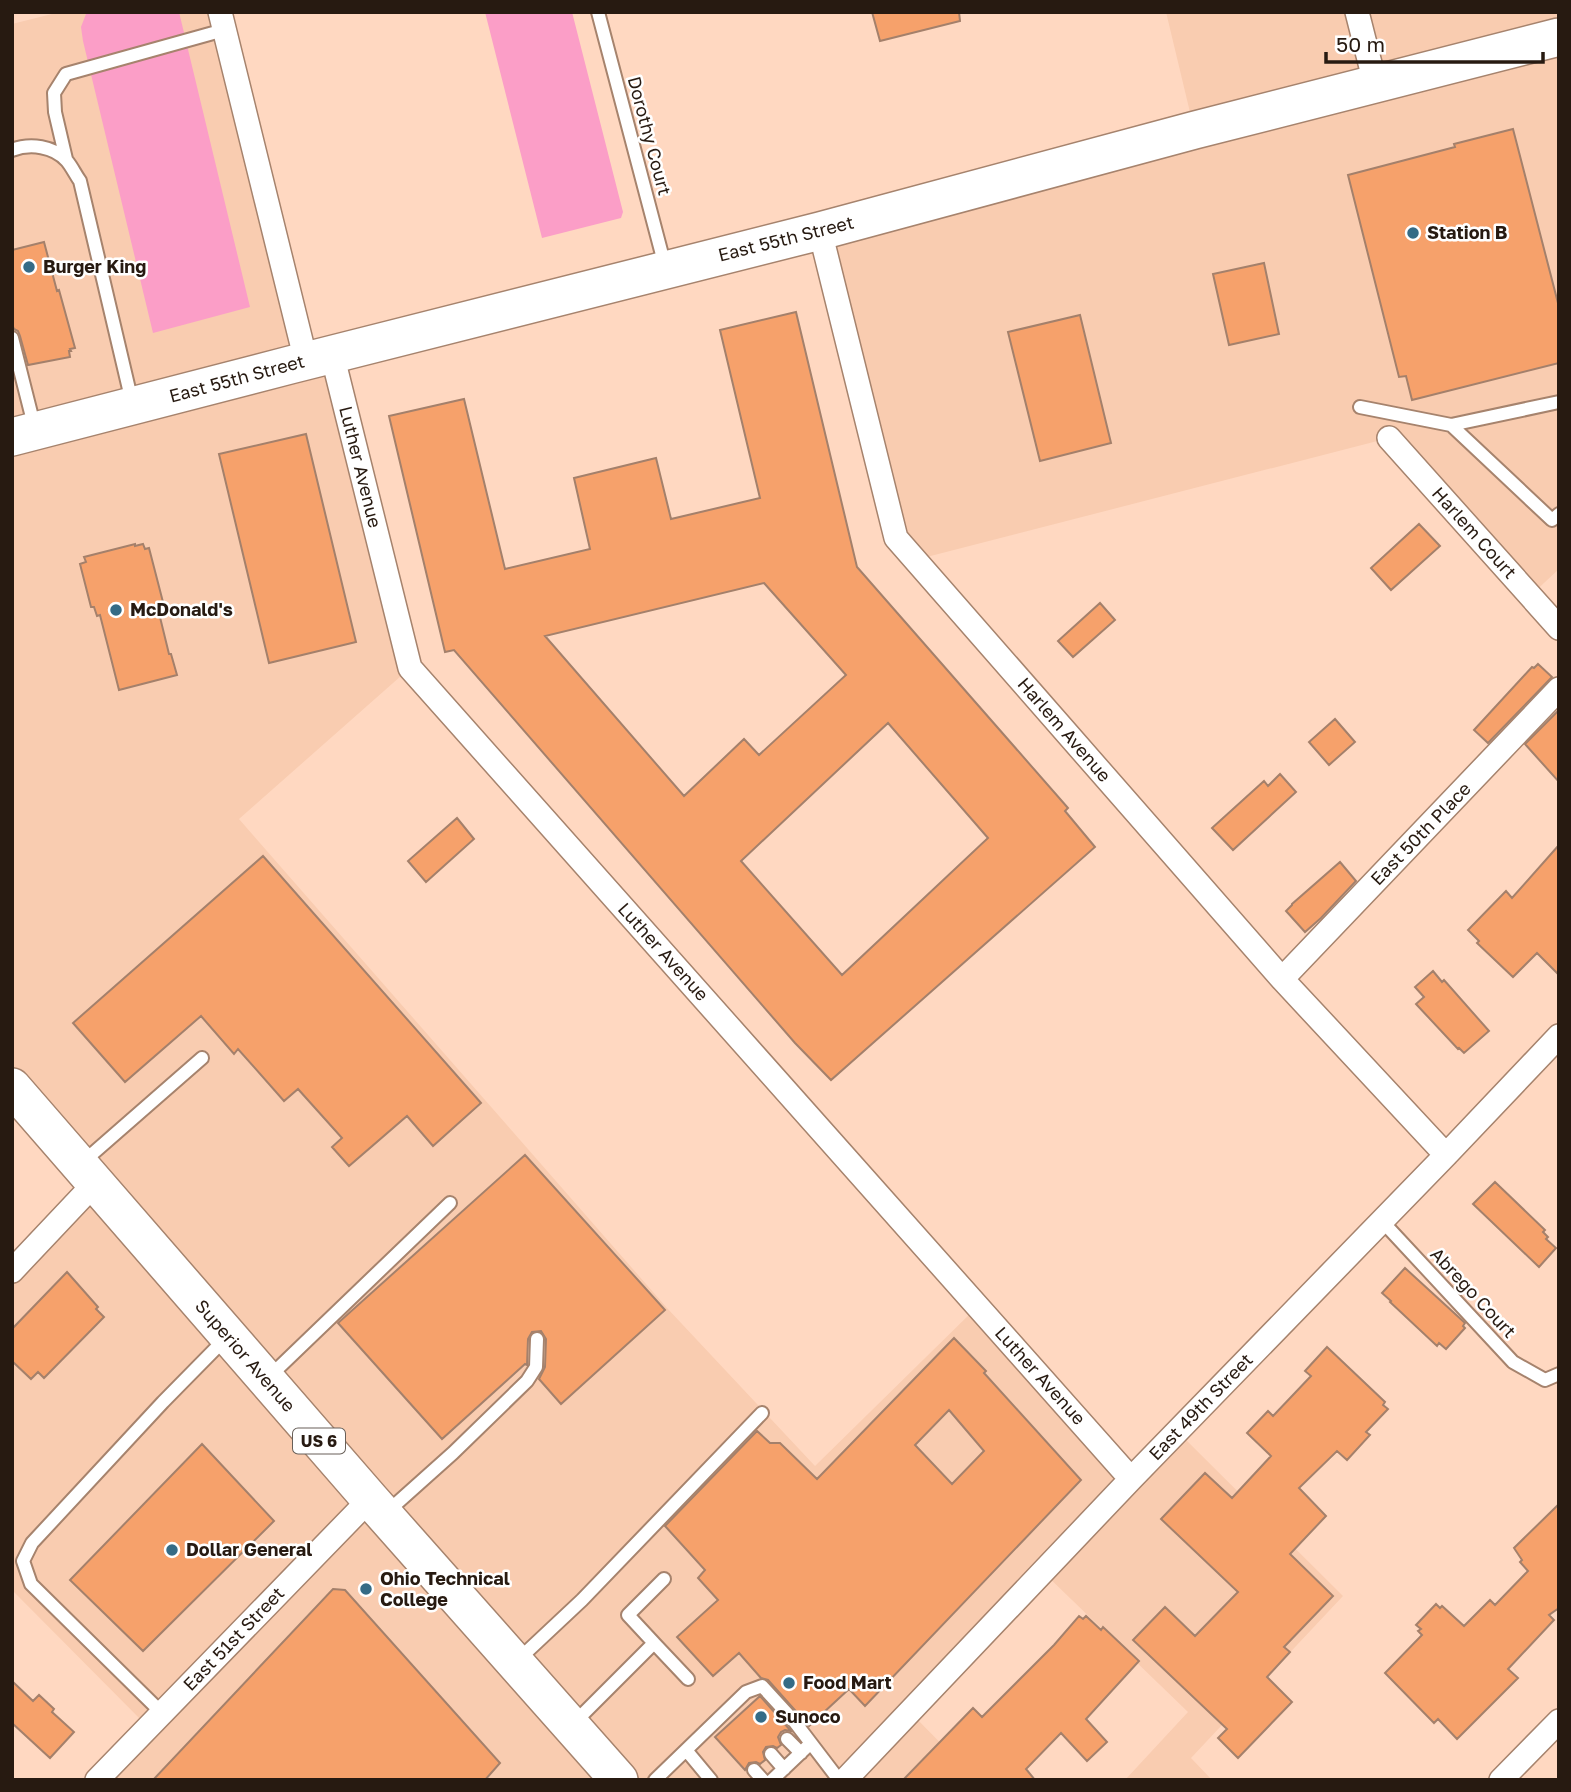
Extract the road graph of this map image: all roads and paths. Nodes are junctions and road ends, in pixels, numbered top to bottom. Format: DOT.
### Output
graph roads {
  1 [pos="598,12"];
  2 [pos="1357,12"];
  3 [pos="222,21"];
  4 [pos="1559,37"];
  5 [pos="1375,83"];
  6 [pos="12,150"];
  7 [pos="66,159"];
  8 [pos="820,231"];
  9 [pos="666,270"];
  10 [pos="12,338"];
  11 [pos="319,357"];
  12 [pos="1559,402"];
  13 [pos="133,406"];
  14 [pos="1360,407"];
  15 [pos="1451,425"];
  16 [pos="24,434"];
  17 [pos="1389,438"];
  18 [pos="1559,514"];
  19 [pos="1559,628"];
  20 [pos="1559,689"];
  21 [pos="1282,979"];
  22 [pos="1559,1036"];
  23 [pos="202,1058"];
  24 [pos="12,1087"];
  25 [pos="1446,1155"];
  26 [pos="88,1173"];
  27 [pos="450,1203"];
  28 [pos="1382,1221"];
  29 [pos="12,1271"];
  30 [pos="228,1336"];
  31 [pos="537,1339"];
  32 [pos="1559,1374"];
  33 [pos="266,1380"];
  34 [pos="762,1413"];
  35 [pos="1131,1479"];
  36 [pos="377,1507"];
  37 [pos="12,1552"];
  38 [pos="23,1562"];
  39 [pos="664,1579"];
  40 [pos="654,1643"];
  41 [pos="515,1663"];
  42 [pos="688,1679"];
  43 [pos="162,1713"];
  44 [pos="1559,1721"];
  45 [pos="571,1726"];
  46 [pos="787,1739"];
  47 [pos="806,1749"];
  48 [pos="686,1750"];
  49 [pos="771,1754"];
  50 [pos="784,1769"];
  51 [pos="97,1780"];
  52 [pos="619,1780"];
  53 [pos="655,1780"];
  54 [pos="711,1780"];
  55 [pos="772,1780"];
  56 [pos="839,1780"];
  57 [pos="845,1780"];
  58 [pos="1502,1780"];
  1 -- 9 [label="lane, Dorothy Court"];
  2 -- 5 [label="street"];
  3 -- 7 [label="lane"];
  3 -- 11 [label="street, Luther Avenue"];
  4 -- 5 [label="main road, East 55th Street"];
  5 -- 8 [label="main road, East 55th Street"];
  6 -- 7 [label="lane"];
  7 -- 13 [label="lane"];
  8 -- 9 [label="main road, East 55th Street"];
  8 -- 21 [label="street, Harlem Avenue"];
  9 -- 11 [label="main road, East 55th Street"];
  10 -- 16 [label="lane"];
  11 -- 13 [label="main road, East 55th Street"];
  11 -- 35 [label="street, Luther Avenue"];
  12 -- 15 [label="lane"];
  13 -- 16 [label="main road, East 55th Street"];
  14 -- 15 [label="lane"];
  15 -- 18 [label="lane"];
  17 -- 19 [label="street, Harlem Court"];
  20 -- 21 [label="street, East 50th Place"];
  21 -- 25 [label="street, Harlem Avenue"];
  22 -- 25 [label="street, East 49th Street"];
  23 -- 26 [label="lane"];
  24 -- 26 [label="main road, Superior Avenue / US 6"];
  25 -- 28 [label="street, East 49th Street"];
  26 -- 29 [label="street"];
  26 -- 30 [label="main road, Superior Avenue / US 6"];
  27 -- 33 [label="lane"];
  28 -- 32 [label="lane, Abrego Court"];
  28 -- 35 [label="street, East 49th Street"];
  30 -- 33 [label="main road, Superior Avenue / US 6"];
  30 -- 38 [label="lane"];
  31 -- 36 [label="lane"];
  33 -- 36 [label="main road, Superior Avenue / US 6"];
  34 -- 41 [label="lane"];
  35 -- 57 [label="street, East 49th Street"];
  36 -- 41 [label="main road, Superior Avenue / US 6"];
  36 -- 43 [label="street, East 51st Street"];
  37 -- 38 [label="lane"];
  38 -- 43 [label="lane"];
  39 -- 40 [label="lane"];
  40 -- 42 [label="lane"];
  40 -- 45 [label="lane"];
  41 -- 45 [label="main road, Superior Avenue / US 6"];
  43 -- 51 [label="street, East 51st Street"];
  44 -- 58 [label="street"];
  45 -- 52 [label="main road, Superior Avenue / US 6"];
  46 -- 47 [label="lane"];
  47 -- 48 [label="lane"];
  47 -- 50 [label="lane"];
  47 -- 56 [label="lane"];
  48 -- 53 [label="lane"];
  48 -- 54 [label="lane"];
  49 -- 50 [label="lane"];
  50 -- 55 [label="lane"];
}
